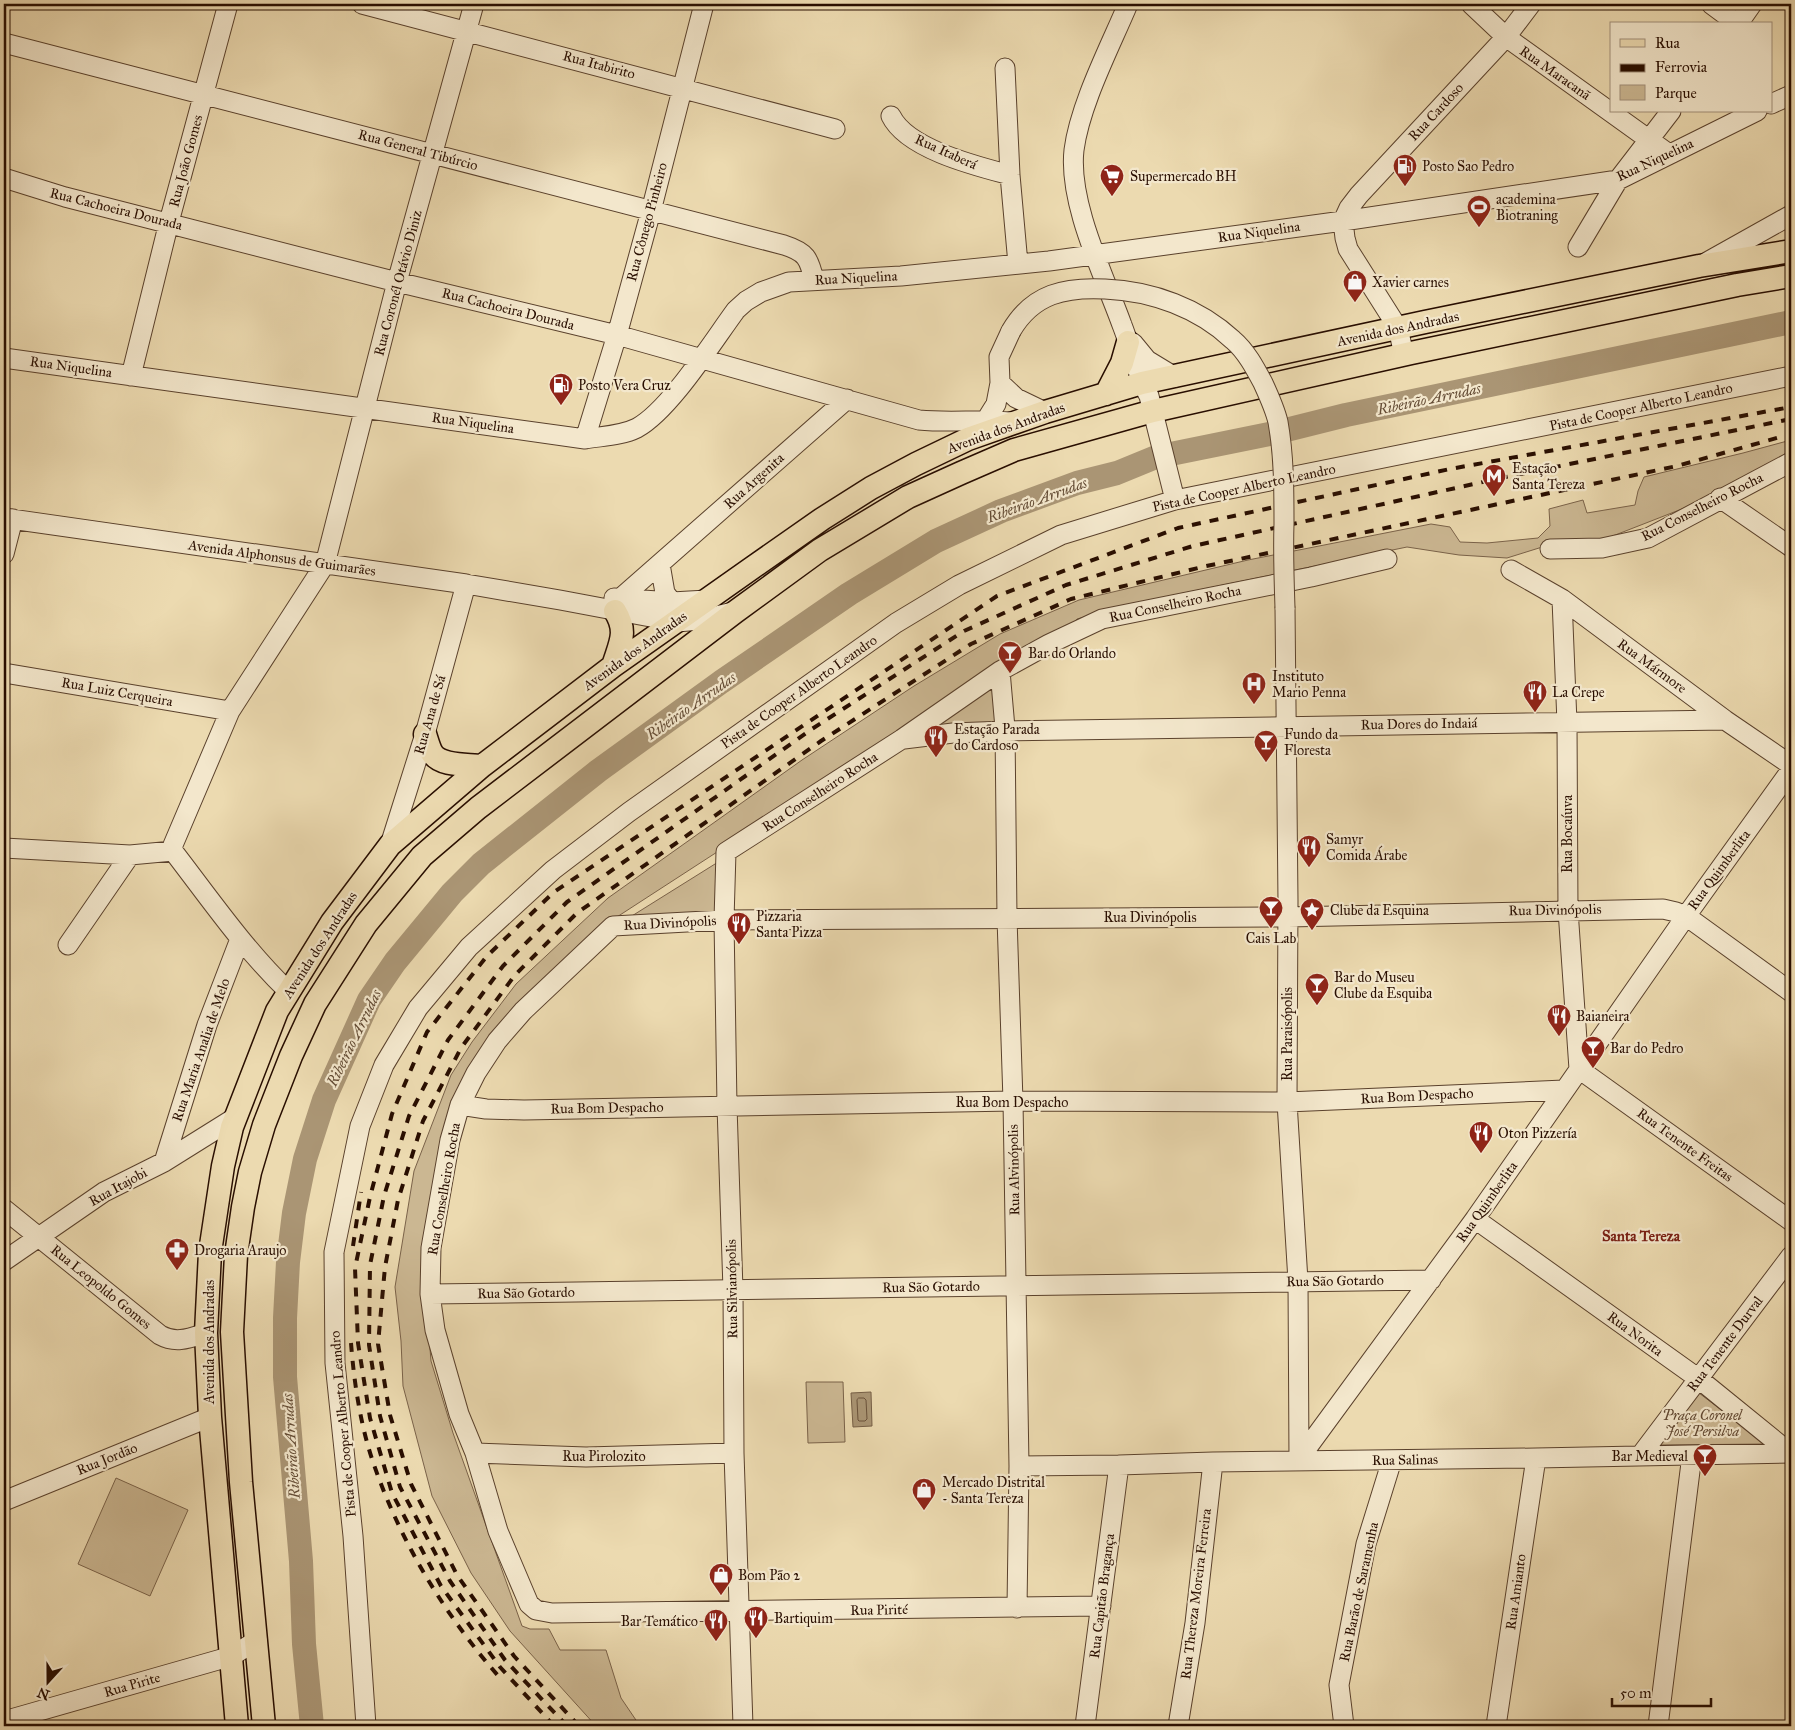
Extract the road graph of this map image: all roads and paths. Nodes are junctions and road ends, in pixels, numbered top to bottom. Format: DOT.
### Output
graph roads {
  1 [pos="228,4"];
  2 [pos="362,4"];
  3 [pos="474,4"];
  4 [pos="704,4"];
  5 [pos="1128,4"];
  6 [pos="1470,4"];
  7 [pos="1531,4"];
  8 [pos="1711,4"];
  9 [pos="1752,4"];
  10 [pos="1735,22"];
  11 [pos="1739,22"];
  12 [pos="467,31"];
  13 [pos="1506,37"];
  14 [pos="4,43"];
  15 [pos="1005,68"];
  16 [pos="682,87"];
  17 [pos="204,93"];
  18 [pos="1791,95"];
  19 [pos="1772,104"];
  20 [pos="1610,111"];
  21 [pos="1612,112"];
  22 [pos="1670,112"];
  23 [pos="1755,112"];
  24 [pos="890,116"];
  25 [pos="835,129"];
  26 [pos="1650,139"];
  27 [pos="433,154"];
  28 [pos="1669,154"];
  29 [pos="1010,175"];
  30 [pos="4,178"];
  31 [pos="1618,180"];
  32 [pos="651,211"];
  33 [pos="1791,215"];
  34 [pos="1343,221"];
  35 [pos="169,222"];
  36 [pos="1578,247"];
  37 [pos="1791,251"];
  38 [pos="1094,254"];
  39 [pos="1018,264"];
  40 [pos="1699,266"];
  41 [pos="1791,276"];
  42 [pos="814,280"];
  43 [pos="397,282"];
  44 [pos="1398,328"];
  45 [pos="617,335"];
  46 [pos="1127,337"];
  47 [pos="1404,355"];
  48 [pos="4,358"];
  49 [pos="700,360"];
  50 [pos="131,376"];
  51 [pos="1791,376"];
  52 [pos="1175,377"];
  53 [pos="1000,382"];
  54 [pos="1142,383"];
  55 [pos="1106,394"];
  56 [pos="847,399"];
  57 [pos="366,407"];
  58 [pos="1153,411"];
  59 [pos="1045,412"];
  60 [pos="986,420"];
  61 [pos="1014,422"];
  62 [pos="584,439"];
  63 [pos="968,439"];
  64 [pos="1791,462"];
  65 [pos="1720,498"];
  66 [pos="1175,500"];
  67 [pos="9,519"];
  68 [pos="1791,547"];
  69 [pos="1550,549"];
  70 [pos="4,554"];
  71 [pos="1387,559"];
  72 [pos="325,564"];
  73 [pos="660,564"];
  74 [pos="1511,570"];
  75 [pos="466,584"];
  76 [pos="1562,599"];
  77 [pos="618,604"];
  78 [pos="674,612"];
  79 [pos="735,612"];
  80 [pos="613,666"];
  81 [pos="1000,671"];
  82 [pos="4,673"];
  83 [pos="230,711"];
  84 [pos="1725,720"];
  85 [pos="1567,723"];
  86 [pos="1287,726"];
  87 [pos="1005,731"];
  88 [pos="425,734"];
  89 [pos="902,739"];
  90 [pos="1791,765"];
  91 [pos="482,766"];
  92 [pos="1791,770"];
  93 [pos="390,846"];
  94 [pos="4,848"];
  95 [pos="173,850"];
  96 [pos="726,852"];
  97 [pos="130,855"];
  98 [pos="1568,910"];
  99 [pos="1686,916"];
  100 [pos="1288,917"];
  101 [pos="1006,918"];
  102 [pos="724,920"];
  103 [pos="366,924"];
  104 [pos="613,926"];
  105 [pos="240,939"];
  106 [pos="68,945"];
  107 [pos="289,992"];
  108 [pos="1791,992"];
  109 [pos="1578,1069"];
  110 [pos="1564,1090"];
  111 [pos="1013,1101"];
  112 [pos="1287,1102"];
  113 [pos="460,1105"];
  114 [pos="727,1106"];
  115 [pos="236,1117"];
  116 [pos="164,1162"];
  117 [pos="4,1209"];
  118 [pos="1475,1220"];
  119 [pos="1791,1221"];
  120 [pos="39,1236"];
  121 [pos="1791,1256"];
  122 [pos="4,1261"];
  123 [pos="1431,1280"];
  124 [pos="1298,1281"];
  125 [pos="1016,1285"];
  126 [pos="733,1290"];
  127 [pos="430,1294"];
  128 [pos="206,1333"];
  129 [pos="1699,1379"];
  130 [pos="236,1416"];
  131 [pos="210,1417"];
  132 [pos="475,1453"];
  133 [pos="734,1453"];
  134 [pos="1791,1453"];
  135 [pos="1692,1455"];
  136 [pos="1640,1456"];
  137 [pos="1536,1458"];
  138 [pos="1299,1460"];
  139 [pos="1392,1460"];
  140 [pos="1213,1462"];
  141 [pos="1119,1465"];
  142 [pos="1018,1466"];
  143 [pos="4,1501"];
  144 [pos="1102,1606"];
  145 [pos="1017,1608"];
  146 [pos="536,1610"];
  147 [pos="740,1611"];
  148 [pos="256,1640"];
  149 [pos="232,1656"];
  150 [pos="4,1722"];
  151 [pos="237,1726"];
  152 [pos="264,1726"];
  153 [pos="366,1726"];
  154 [pos="743,1726"];
  155 [pos="1085,1726"];
  156 [pos="1178,1726"];
  157 [pos="1344,1726"];
  158 [pos="1496,1726"];
  159 [pos="1658,1726"];
  1 -- 17 [label="street, Rua João Gomes"];
  2 -- 12 [label="street, Rua Itabirito"];
  3 -- 12 [label="street, Rua Coronél Otávio Diniz"];
  4 -- 16 [label="street, Rua Cônego Pinheiro"];
  5 -- 38 [label="street"];
  6 -- 13 [label="street, Rua Maracanã"];
  7 -- 13 [label="street, Rua Cardoso"];
  8 -- 10 [label="street"];
  9 -- 11 [label="street"];
  12 -- 16 [label="street, Rua Itabirito"];
  12 -- 27 [label="street, Rua Coronél Otávio Diniz"];
  13 -- 20 [label="street, Rua Maracanã"];
  13 -- 34 [label="street, Rua Cardoso"];
  14 -- 17 [label="street, Rua General Tibúrcio"];
  15 -- 29 [label="street"];
  16 -- 25 [label="street, Rua Itabirito"];
  16 -- 32 [label="street, Rua Cônego Pinheiro"];
  17 -- 27 [label="street, Rua General Tibúrcio"];
  17 -- 35 [label="street, Rua João Gomes"];
  18 -- 19 [label="street"];
  21 -- 26 [label="street, Rua Maracanã"];
  22 -- 26 [label="street"];
  23 -- 28 [label="street, Rua Niquelina"];
  24 -- 29 [label="street, Rua Itaberá"];
  26 -- 28 [label="street, Rua Maracanã"];
  26 -- 31 [label="street"];
  27 -- 32 [label="street, Rua General Tibúrcio"];
  27 -- 43 [label="street, Rua Coronél Otávio Diniz"];
  28 -- 31 [label="street, Rua Niquelina"];
  29 -- 39 [label="street"];
  30 -- 35 [label="street, Rua Cachoeira Dourada"];
  31 -- 34 [label="street, Rua Niquelina"];
  31 -- 36 [label="street"];
  32 -- 42 [label="street, Rua General Tibúrcio"];
  32 -- 45 [label="street, Rua Cônego Pinheiro"];
  33 -- 40 [label="street"];
  34 -- 38 [label="street, Rua Niquelina"];
  34 -- 44 [label="street"];
  35 -- 43 [label="street, Rua Cachoeira Dourada"];
  35 -- 50 [label="street, Rua João Gomes"];
  37 -- 40 [label="main road, Avenida dos Andradas"];
  38 -- 39 [label="street, Rua Niquelina"];
  38 -- 46 [label="street"];
  39 -- 42 [label="street, Rua Niquelina"];
  40 -- 44 [label="main road, Avenida dos Andradas"];
  41 -- 47 [label="main road, Avenida dos Andradas"];
  42 -- 49 [label="street, Rua Niquelina"];
  43 -- 45 [label="street, Rua Cachoeira Dourada"];
  43 -- 57 [label="street, Rua Coronél Otávio Diniz"];
  44 -- 47 [label="street"];
  44 -- 52 [label="main road, Avenida dos Andradas"];
  45 -- 49 [label="street, Rua Cachoeira Dourada"];
  45 -- 62 [label="street, Rua Cônego Pinheiro"];
  46 -- 52 [label="street"];
  46 -- 54 [label="street"];
  46 -- 55 [label="main road"];
  47 -- 58 [label="main road, Avenida dos Andradas"];
  48 -- 50 [label="street, Rua Niquelina"];
  49 -- 56 [label="street, Rua Cachoeira Dourada"];
  49 -- 62 [label="street, Rua Niquelina"];
  50 -- 57 [label="street, Rua Niquelina"];
  51 -- 66 [label="street, Pista de Cooper Alberto Leandro"];
  52 -- 54 [label="main road, Avenida dos Andradas"];
  53 -- 59 [label="street"];
  53 -- 60 [label="street, Rua Paraisópolis"];
  53 -- 86 [label="street, Rua Paraisópolis, bridge"];
  54 -- 55 [label="main road, Avenida dos Andradas"];
  54 -- 58 [label="street"];
  55 -- 59 [label="main road, Avenida dos Andradas"];
  56 -- 60 [label="street, Rua Cachoeira Dourada"];
  56 -- 73 [label="street, Rua Argenita"];
  57 -- 62 [label="street, Rua Niquelina"];
  57 -- 72 [label="street, Rua Coronél Otávio Diniz"];
  58 -- 66 [label="street"];
  58 -- 79 [label="main road, Avenida dos Andradas"];
  59 -- 61 [label="main road, Avenida dos Andradas"];
  60 -- 61 [label="street, Rua Cachoeira Dourada"];
  60 -- 63 [label="main road"];
  61 -- 63 [label="main road, Avenida dos Andradas"];
  63 -- 78 [label="main road, Avenida dos Andradas"];
  64 -- 65 [label="street, Rua Conselheiro Rocha"];
  65 -- 68 [label="street"];
  65 -- 69 [label="street, Rua Conselheiro Rocha"];
  66 -- 153 [label="street, Pista de Cooper Alberto Leandro"];
  67 -- 70 [label="street"];
  67 -- 72 [label="street, Avenida Alphonsus de Guimarães"];
  71 -- 81 [label="street, Rua Conselheiro Rocha"];
  72 -- 75 [label="street, Avenida Alphonsus de Guimarães"];
  72 -- 83 [label="street, Rua Coronél Otávio Diniz"];
  73 -- 77 [label="street, Rua Argenita"];
  73 -- 78 [label="street"];
  74 -- 76 [label="street, Rua Mármore"];
  75 -- 77 [label="street, Avenida Alphonsus de Guimarães"];
  75 -- 88 [label="street, Rua Ana de Sá"];
  76 -- 84 [label="street, Rua Mármore"];
  76 -- 85 [label="street, Rua Bocaíuva"];
  77 -- 78 [label="street, Avenida Alphonsus de Guimarães"];
  77 -- 80 [label="main road"];
  78 -- 79 [label="street, Avenida Alphonsus de Guimarães"];
  78 -- 80 [label="main road, Avenida dos Andradas"];
  79 -- 103 [label="main road, Avenida dos Andradas"];
  80 -- 91 [label="main road, Avenida dos Andradas"];
  81 -- 87 [label="street, Rua Alvinópolis"];
  81 -- 89 [label="street, Rua Conselheiro Rocha"];
  82 -- 83 [label="street, Rua Luiz Cerqueira"];
  83 -- 95 [label="street, Rua Coronél Otávio Diniz"];
  84 -- 85 [label="street, Rua Dores do Indaiá"];
  84 -- 90 [label="street, Rua Mármore"];
  85 -- 86 [label="street, Rua Dores do Indaiá"];
  85 -- 98 [label="street, Rua Bocaíuva"];
  86 -- 87 [label="street, Rua Dores do Indaiá"];
  86 -- 100 [label="street, Rua Paraisópolis"];
  87 -- 89 [label="street, Rua Dores do Indaiá"];
  87 -- 101 [label="street, Rua Alvinópolis"];
  88 -- 91 [label="main road"];
  88 -- 93 [label="street, Rua Ana de Sá"];
  89 -- 96 [label="street, Rua Conselheiro Rocha"];
  91 -- 93 [label="main road, Avenida dos Andradas"];
  92 -- 99 [label="street, Rua Quimberlita"];
  93 -- 103 [label="main road"];
  93 -- 107 [label="main road, Avenida dos Andradas"];
  94 -- 97 [label="street"];
  95 -- 97 [label="street"];
  95 -- 105 [label="street"];
  96 -- 102 [label="street, Rua Silvianópolis"];
  97 -- 106 [label="street"];
  98 -- 99 [label="street, Rua Divinópolis"];
  98 -- 100 [label="street, Rua Divinópolis"];
  98 -- 109 [label="street, Rua Bocaíuva"];
  99 -- 108 [label="street, Rua Divinópolis"];
  99 -- 109 [label="street, Rua Quimberlita"];
  100 -- 101 [label="street, Rua Divinópolis"];
  100 -- 112 [label="street, Rua Paraisópolis"];
  101 -- 102 [label="street, Rua Divinópolis"];
  101 -- 111 [label="street, Rua Alvinópolis"];
  102 -- 104 [label="street, Rua Divinópolis"];
  102 -- 114 [label="street, Rua Silvianópolis"];
  103 -- 130 [label="main road, Avenida dos Andradas"];
  104 -- 113 [label="street, Rua Conselheiro Rocha"];
  105 -- 107 [label="street"];
  105 -- 116 [label="street, Rua Maria Analia de Melo"];
  107 -- 115 [label="main road, Avenida dos Andradas"];
  109 -- 110 [label="street, Rua Quimberlita"];
  109 -- 119 [label="street, Rua Tenente Freitas"];
  110 -- 112 [label="street, Rua Bom Despacho"];
  110 -- 118 [label="street, Rua Quimberlita"];
  111 -- 112 [label="street, Rua Bom Despacho"];
  111 -- 114 [label="street, Rua Bom Despacho"];
  111 -- 125 [label="street, Rua Alvinópolis"];
  112 -- 124 [label="street, Rua Paraisópolis"];
  113 -- 114 [label="street, Rua Bom Despacho"];
  113 -- 127 [label="street, Rua Conselheiro Rocha"];
  114 -- 126 [label="street, Rua Silvianópolis"];
  115 -- 116 [label="street, Rua Itajobi"];
  115 -- 128 [label="main road, Avenida dos Andradas"];
  116 -- 120 [label="street, Rua Itajobi"];
  117 -- 120 [label="street, Rua Leopoldo Gomes"];
  118 -- 123 [label="street, Rua Quimberlita"];
  118 -- 129 [label="street, Rua Norita"];
  120 -- 122 [label="street, Rua Itajobi"];
  120 -- 128 [label="street, Rua Leopoldo Gomes"];
  121 -- 129 [label="street, Rua Tenente Durval"];
  123 -- 124 [label="street, Rua São Gotardo"];
  123 -- 138 [label="street, Rua Quimberlita"];
  124 -- 125 [label="street, Rua São Gotardo"];
  124 -- 138 [label="street, Rua Paraisópolis"];
  125 -- 126 [label="street, Rua São Gotardo"];
  125 -- 142 [label="street, Rua Alvinópolis"];
  126 -- 127 [label="street, Rua São Gotardo"];
  126 -- 133 [label="street, Rua Silvianópolis"];
  127 -- 132 [label="street, Rua Conselheiro Rocha"];
  128 -- 131 [label="main road, Avenida dos Andradas"];
  129 -- 134 [label="street, Rua Norita"];
  129 -- 136 [label="street, Rua Tenente Durval"];
  130 -- 131 [label="main road"];
  130 -- 148 [label="main road, Avenida dos Andradas"];
  131 -- 143 [label="street, Rua Jordão"];
  131 -- 149 [label="main road, Avenida dos Andradas"];
  132 -- 133 [label="street, Rua Pirolozito"];
  132 -- 146 [label="street, Rua Conselheiro Rocha"];
  133 -- 147 [label="street, Rua Silvianópolis"];
  134 -- 135 [label="street, Rua Salinas"];
  135 -- 136 [label="street, Rua Salinas"];
  135 -- 159 [label="street"];
  136 -- 137 [label="street, Rua Salinas"];
  137 -- 139 [label="street, Rua Salinas"];
  137 -- 158 [label="street, Rua Amianto"];
  138 -- 139 [label="street, Rua Salinas"];
  138 -- 140 [label="street, Rua Salinas"];
  139 -- 157 [label="street, Rua Barão de Saramenha"];
  140 -- 141 [label="street, Rua Salinas"];
  140 -- 156 [label="street, Rua Thereza Moreira Ferreira"];
  141 -- 142 [label="street, Rua Salinas"];
  141 -- 144 [label="street, Rua Capitão Bragança"];
  142 -- 145 [label="street, Rua Alvinópolis"];
  144 -- 145 [label="street, Rua Pirité"];
  144 -- 155 [label="street, Rua Capitão Bragança"];
  145 -- 147 [label="street, Rua Pirité"];
  146 -- 147 [label="street, Rua Pirité"];
  147 -- 154 [label="street, Rua Silvianópolis"];
  148 -- 149 [label="street, Rua Pirite"];
  148 -- 152 [label="main road, Avenida dos Andradas"];
  149 -- 150 [label="street, Rua Pirite"];
  149 -- 151 [label="main road, Avenida dos Andradas"];
}
